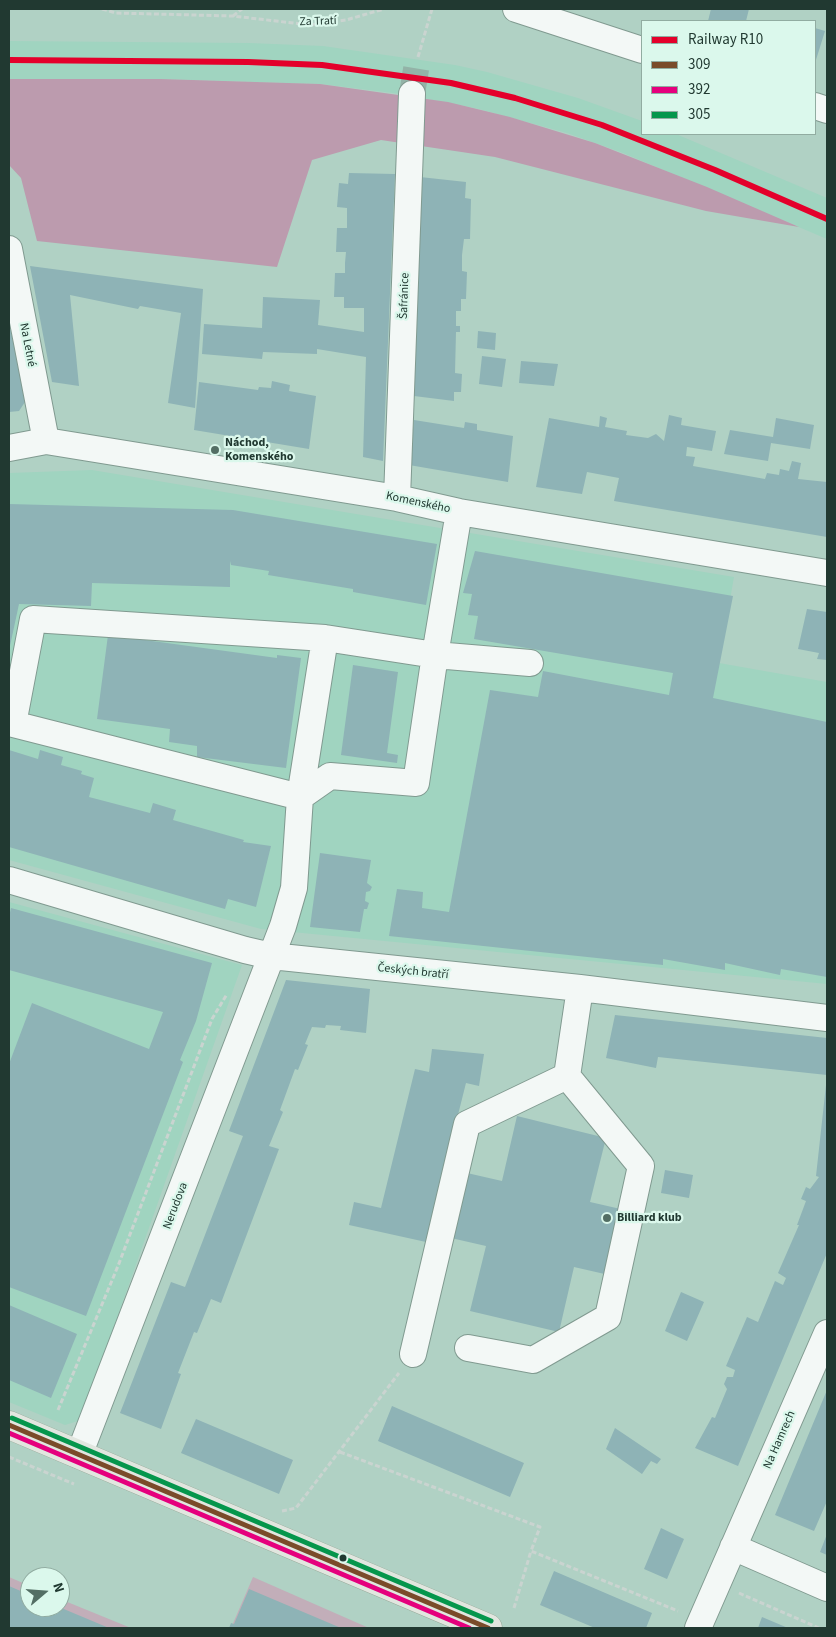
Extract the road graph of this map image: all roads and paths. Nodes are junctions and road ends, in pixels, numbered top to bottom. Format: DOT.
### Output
graph roads {
  1 [pos="102,9"];
  2 [pos="242,9"];
  3 [pos="384,9"];
  4 [pos="432,9"];
  5 [pos="516,9"];
  6 [pos="233,16"];
  7 [pos="641,50"];
  8 [pos="418,57"];
  9 [pos="412,94"];
  10 [pos="9,249"];
  11 [pos="46,441"];
  12 [pos="9,448"];
  13 [pos="397,498"];
  14 [pos="459,512"];
  15 [pos="827,573"];
  16 [pos="324,638"];
  17 [pos="435,655"];
  18 [pos="530,663"];
  19 [pos="300,797"];
  20 [pos="9,880"];
  21 [pos="271,956"];
  22 [pos="580,988"];
  23 [pos="228,992"];
  24 [pos="827,1018"];
  25 [pos="567,1076"];
  26 [pos="827,1333"];
  27 [pos="468,1348"];
  28 [pos="413,1354"];
  29 [pos="58,1410"];
  30 [pos="9,1425"];
  31 [pos="340,1452"];
  32 [pos="79,1455"];
  33 [pos="278,1512"];
  34 [pos="733,1546"];
  35 [pos="531,1551"];
  36 [pos="718,1583"];
  37 [pos="827,1588"];
  38 [pos="514,1608"];
  39 [pos="700,1624"];
  40 [pos="488,1628"];
  41 [pos="819,1628"];
  1 -- 6 [label="path, Za Tratí"];
  2 -- 6 [label="path"];
  3 -- 6 [label="path, Za Tratí"];
  4 -- 8 [label="path"];
  5 -- 7 [label="street"];
  9 -- 13 [label="street, Šafránice"];
  10 -- 11 [label="street, Na Letné"];
  11 -- 12 [label="street, Komenského"];
  11 -- 13 [label="street, Komenského"];
  13 -- 14 [label="street, Komenského"];
  14 -- 15 [label="street, Komenského"];
  14 -- 17 [label="street"];
  16 -- 17 [label="street"];
  16 -- 19 [label="street, Nerudova"];
  16 -- 19 [label="street"];
  17 -- 18 [label="street"];
  17 -- 19 [label="street"];
  19 -- 21 [label="street, Nerudova"];
  20 -- 21 [label="street, Českých bratří"];
  21 -- 22 [label="street, Českých bratří"];
  21 -- 32 [label="street, Nerudova"];
  22 -- 24 [label="street, Českých bratří"];
  22 -- 25 [label="street"];
  23 -- 29 [label="path"];
  25 -- 27 [label="street"];
  25 -- 28 [label="street"];
  26 -- 34 [label="street, Na Hamrech"];
  28 -- 31 [label="path"];
  30 -- 32 [label="main road"];
  31 -- 33 [label="path"];
  31 -- 35 [label="path"];
  32 -- 40 [label="main road"];
  34 -- 36 [label="street, Na Hamrech"];
  34 -- 37 [label="street"];
  35 -- 38 [label="path"];
  35 -- 39 [label="path"];
  36 -- 39 [label="street, Na Hamrech"];
  36 -- 41 [label="path"];
}
